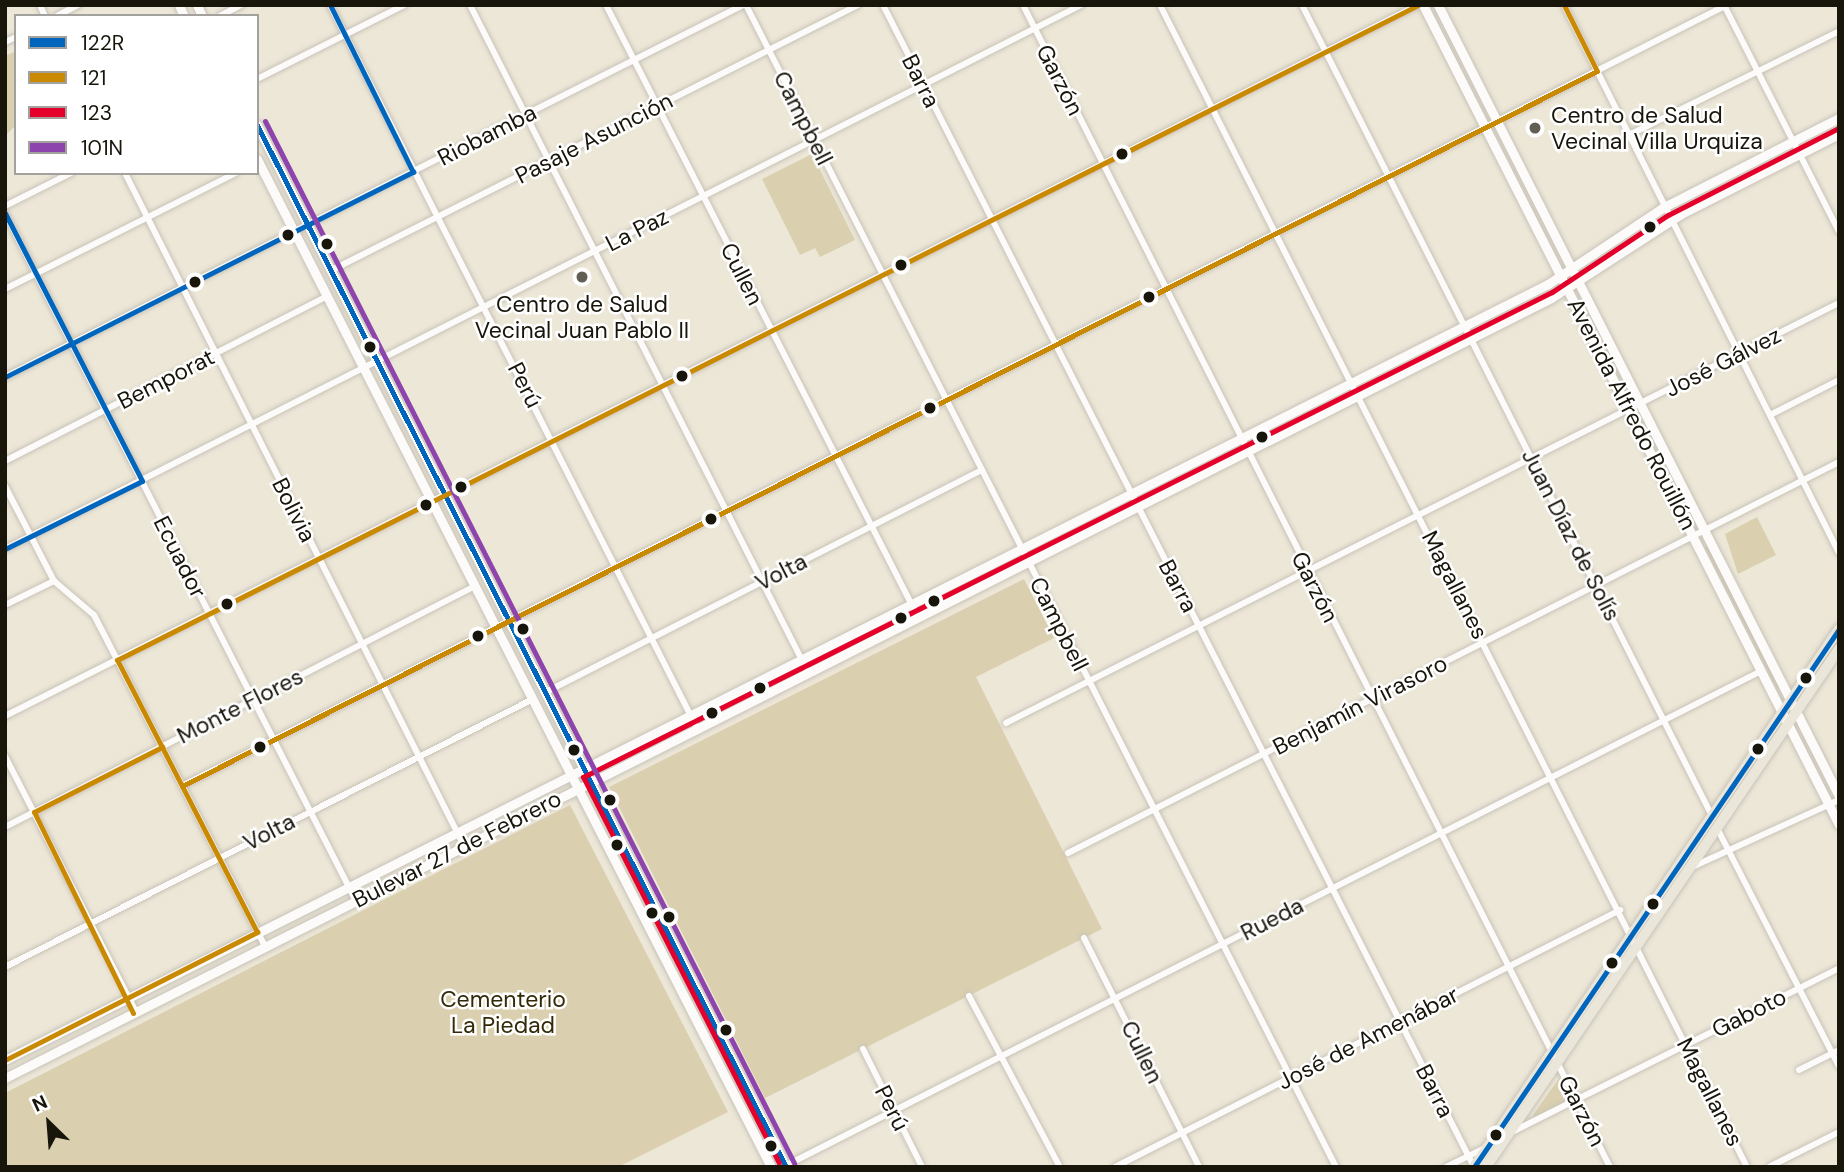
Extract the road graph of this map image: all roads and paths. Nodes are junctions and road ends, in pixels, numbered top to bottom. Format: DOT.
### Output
graph roads {
  1 [pos="78,5"];
  2 [pos="241,5"];
  3 [pos="330,5"];
  4 [pos="404,5"];
  5 [pos="470,5"];
  6 [pos="606,5"];
  7 [pos="744,5"];
  8 [pos="858,5"];
  9 [pos="883,5"];
  10 [pos="1023,5"];
  11 [pos="1081,5"];
  12 [pos="1160,5"];
  13 [pos="1302,5"];
  14 [pos="1418,5"];
  15 [pos="1423,5"];
  16 [pos="1438,5"];
  17 [pos="1563,5"];
  18 [pos="1725,6"];
  19 [pos="61,14"];
  20 [pos="224,14"];
  21 [pos="1035,29"];
  22 [pos="1839,31"];
  23 [pos="345,35"];
  24 [pos="768,50"];
  25 [pos="1326,51"];
  26 [pos="634,60"];
  27 [pos="1597,71"];
  28 [pos="1757,71"];
  29 [pos="259,78"];
  30 [pos="924,85"];
  31 [pos="657,106"];
  32 [pos="1213,108"];
  33 [pos="526,115"];
  34 [pos="1839,118"];
  35 [pos="1496,122"];
  36 [pos="1484,128"];
  37 [pos="259,129"];
  38 [pos="1839,134"];
  39 [pos="1629,135"];
  40 [pos="814,141"];
  41 [pos="1793,142"];
  42 [pos="1799,155"];
  43 [pos="549,161"];
  44 [pos="259,163"];
  45 [pos="1102,164"];
  46 [pos="413,172"];
  47 [pos="67,175"];
  48 [pos="126,175"];
  49 [pos="232,175"];
  50 [pos="1390,176"];
  51 [pos="703,197"];
  52 [pos="5,206"];
  53 [pos="1664,207"];
  54 [pos="5,213"];
  55 [pos="437,217"];
  56 [pos="147,218"];
  57 [pos="992,220"];
  58 [pos="1671,220"];
  59 [pos="308,226"];
  60 [pos="1839,232"];
  61 [pos="295,233"];
  62 [pos="1276,234"];
  63 [pos="595,252"];
  64 [pos="1572,269"];
  65 [pos="330,271"];
  66 [pos="36,274"];
  67 [pos="882,275"];
  68 [pos="1561,275"];
  69 [pos="1579,280"];
  70 [pos="1568,288"];
  71 [pos="5,289"];
  72 [pos="183,289"];
  73 [pos="1166,290"];
  74 [pos="327,296"];
  75 [pos="1839,303"];
  76 [pos="486,307"];
  77 [pos="1465,324"];
  78 [pos="771,331"];
  79 [pos="1472,337"];
  80 [pos="72,344"];
  81 [pos="1055,346"];
  82 [pos="216,354"];
  83 [pos="1739,354"];
  84 [pos="377,362"];
  85 [pos="364,369"];
  86 [pos="5,377"];
  87 [pos="1839,380"];
  88 [pos="1351,381"];
  89 [pos="663,385"];
  90 [pos="1358,394"];
  91 [pos="946,401"];
  92 [pos="1642,403"];
  93 [pos="1631,408"];
  94 [pos="106,410"];
  95 [pos="1770,415"];
  96 [pos="252,425"];
  97 [pos="1239,437"];
  98 [pos="553,441"];
  99 [pos="1246,451"];
  100 [pos="836,457"];
  101 [pos="1532,458"];
  102 [pos="5,461"];
  103 [pos="1839,462"];
  104 [pos="981,470"];
  105 [pos="1803,480"];
  106 [pos="142,481"];
  107 [pos="5,486"];
  108 [pos="1129,493"];
  109 [pos="444,495"];
  110 [pos="432,501"];
  111 [pos="1136,506"];
  112 [pos="727,512"];
  113 [pos="1419,515"];
  114 [pos="871,526"];
  115 [pos="1705,530"];
  116 [pos="1694,536"];
  117 [pos="31,537"];
  118 [pos="1020,547"];
  119 [pos="5,550"];
  120 [pos="1839,553"];
  121 [pos="319,558"];
  122 [pos="1027,561"];
  123 [pos="616,567"];
  124 [pos="1308,571"];
  125 [pos="54,581"];
  126 [pos="762,582"];
  127 [pos="1596,585"];
  128 [pos="475,586"];
  129 [pos="910,602"];
  130 [pos="5,606"];
  131 [pos="209,613"];
  132 [pos="918,617"];
  133 [pos="508,622"];
  134 [pos="1199,626"];
  135 [pos="496,628"];
  136 [pos="1839,629"];
  137 [pos="652,638"];
  138 [pos="1484,642"];
  139 [pos="362,644"];
  140 [pos="1839,649"];
  141 [pos="801,658"];
  142 [pos="117,660"];
  143 [pos="1761,671"];
  144 [pos="808,672"];
  145 [pos="1088,682"];
  146 [pos="383,685"];
  147 [pos="544,693"];
  148 [pos="533,699"];
  149 [pos="1372,699"];
  150 [pos="253,700"];
  151 [pos="1790,700"];
  152 [pos="1796,711"];
  153 [pos="690,713"];
  154 [pos="1782,713"];
  155 [pos="5,716"];
  156 [pos="1664,720"];
  157 [pos="1006,723"];
  158 [pos="1787,724"];
  159 [pos="697,728"];
  160 [pos="274,740"];
  161 [pos="162,747"];
  162 [pos="1264,754"];
  163 [pos="5,756"];
  164 [pos="419,757"];
  165 [pos="581,768"];
  166 [pos="570,773"];
  167 [pos="1552,777"];
  168 [pos="589,783"];
  169 [pos="182,786"];
  170 [pos="578,788"];
  171 [pos="1839,798"];
  172 [pos="1829,805"];
  173 [pos="1153,810"];
  174 [pos="310,811"];
  175 [pos="34,812"];
  176 [pos="1712,816"];
  177 [pos="1839,825"];
  178 [pos="5,827"];
  179 [pos="1717,828"];
  180 [pos="456,831"];
  181 [pos="1441,833"];
  182 [pos="464,846"];
  183 [pos="1068,853"];
  184 [pos="1731,853"];
  185 [pos="219,858"];
  186 [pos="1690,868"];
  187 [pos="348,886"];
  188 [pos="1332,888"];
  189 [pos="356,901"];
  190 [pos="1620,910"];
  191 [pos="90,923"];
  192 [pos="257,932"];
  193 [pos="1632,933"];
  194 [pos="1084,938"];
  195 [pos="1222,944"];
  196 [pos="1638,944"];
  197 [pos="265,947"];
  198 [pos="5,967"];
  199 [pos="1509,967"];
  200 [pos="1839,968"];
  201 [pos="1799,988"];
  202 [pos="969,996"];
  203 [pos="128,997"];
  204 [pos="1115,998"];
  205 [pos="136,1012"];
  206 [pos="1400,1022"];
  207 [pos="1686,1045"];
  208 [pos="863,1049"];
  209 [pos="1835,1051"];
  210 [pos="1001,1056"];
  211 [pos="1554,1056"];
  212 [pos="5,1060"];
  213 [pos="1839,1066"];
  214 [pos="1799,1070"];
  215 [pos="1290,1077"];
  216 [pos="5,1078"];
  217 [pos="1576,1100"];
  218 [pos="894,1111"];
  219 [pos="1839,1132"];
  220 [pos="1182,1133"];
  221 [pos="1509,1134"];
  222 [pos="1487,1147"];
  223 [pos="1468,1156"];
  224 [pos="784,1166"];
  225 [pos="771,1167"];
  226 [pos="922,1167"];
  227 [pos="1060,1167"];
  228 [pos="1115,1167"];
  229 [pos="1199,1167"];
  230 [pos="1336,1167"];
  231 [pos="1446,1167"];
  232 [pos="1474,1167"];
  233 [pos="1486,1167"];
  234 [pos="1610,1167"];
  235 [pos="1747,1167"];
  236 [pos="1769,1167"];
  1 -- 19 [label="street"];
  2 -- 20 [label="street"];
  3 -- 23 [label="street, Perú"];
  4 -- 23 [label="street"];
  5 -- 33 [label="street"];
  6 -- 26 [label="street, Cullen"];
  7 -- 24 [label="street, Campbell"];
  7 -- 26 [label="street, Riobamba"];
  8 -- 24 [label="street, Pasaje Asunción"];
  9 -- 30 [label="street, Barra"];
  10 -- 21 [label="street, Garzón"];
  11 -- 21 [label="street, La Paz"];
  12 -- 32 [label="street, Magallanes"];
  13 -- 25 [label="street, Juan Díaz de Solís"];
  14 -- 25 [label="street"];
  15 -- 36 [label="main road, Avenida Alfredo Rouillón"];
  16 -- 35 [label="main road, Avenida Alfredo Rouillón"];
  17 -- 27 [label="street"];
  18 -- 27 [label="street"];
  18 -- 28 [label="street"];
  21 -- 30 [label="street, La Paz"];
  21 -- 45 [label="street, Garzón"];
  22 -- 28 [label="street"];
  23 -- 29 [label="street"];
  23 -- 46 [label="street, Perú"];
  24 -- 31 [label="street, Pasaje Asunción"];
  24 -- 40 [label="street, Campbell"];
  25 -- 32 [label="street"];
  25 -- 50 [label="street, Juan Díaz de Solís"];
  26 -- 31 [label="street, Cullen"];
  26 -- 33 [label="street, Riobamba"];
  27 -- 35 [label="street"];
  27 -- 39 [label="street"];
  28 -- 39 [label="street"];
  28 -- 41 [label="street"];
  30 -- 40 [label="street, La Paz"];
  30 -- 57 [label="street, Barra"];
  31 -- 43 [label="street, Pasaje Asunción"];
  31 -- 51 [label="street, Cullen"];
  32 -- 45 [label="street"];
  32 -- 62 [label="street, Magallanes"];
  33 -- 43 [label="street"];
  33 -- 46 [label="street, Riobamba"];
  34 -- 41 [label="main road, Bulevar 27 de Febrero"];
  35 -- 36 [label="street"];
  35 -- 64 [label="main road, Avenida Alfredo Rouillón"];
  36 -- 50 [label="street"];
  36 -- 68 [label="main road, Avenida Alfredo Rouillón"];
  37 -- 59 [label="main road"];
  38 -- 42 [label="main road, Bulevar 27 de Febrero"];
  39 -- 53 [label="street"];
  40 -- 51 [label="street, La Paz"];
  40 -- 67 [label="street, Campbell"];
  41 -- 42 [label="street"];
  41 -- 53 [label="main road, Bulevar 27 de Febrero"];
  42 -- 58 [label="main road, Bulevar 27 de Febrero"];
  42 -- 60 [label="street"];
  43 -- 55 [label="street, Pasaje Asunción"];
  43 -- 63 [label="street"];
  44 -- 61 [label="main road"];
  45 -- 57 [label="street"];
  45 -- 73 [label="street, Garzón"];
  46 -- 55 [label="street, Perú"];
  46 -- 59 [label="street, Riobamba"];
  47 -- 52 [label="street"];
  48 -- 56 [label="street, Bolivia"];
  49 -- 56 [label="street"];
  50 -- 62 [label="street"];
  50 -- 77 [label="street, Juan Díaz de Solís"];
  51 -- 63 [label="street, La Paz"];
  51 -- 78 [label="street, Cullen"];
  53 -- 58 [label="street"];
  53 -- 64 [label="main road, Bulevar 27 de Febrero"];
  54 -- 66 [label="street, Ecuador"];
  55 -- 65 [label="street, Pasaje Asunción"];
  55 -- 76 [label="street, Perú"];
  56 -- 66 [label="street"];
  56 -- 72 [label="street, Bolivia"];
  57 -- 67 [label="street"];
  57 -- 81 [label="street, Barra"];
  58 -- 69 [label="main road, Bulevar 27 de Febrero"];
  58 -- 83 [label="street"];
  59 -- 61 [label="street, Riobamba"];
  59 -- 65 [label="main road"];
  61 -- 72 [label="street, Riobamba"];
  61 -- 74 [label="main road"];
  62 -- 73 [label="street"];
  62 -- 88 [label="street, Magallanes"];
  63 -- 76 [label="street, La Paz"];
  63 -- 89 [label="street"];
  64 -- 68 [label="main road, Bulevar 27 de Febrero"];
  64 -- 69 [label="main road, Avenida Alfredo Rouillón"];
  65 -- 84 [label="main road"];
  66 -- 71 [label="street"];
  66 -- 80 [label="street, Ecuador"];
  67 -- 78 [label="street"];
  67 -- 91 [label="street, Campbell"];
  68 -- 70 [label="main road, Avenida Alfredo Rouillón"];
  68 -- 77 [label="main road, Bulevar 27 de Febrero"];
  69 -- 70 [label="main road, Bulevar 27 de Febrero"];
  69 -- 92 [label="main road, Avenida Alfredo Rouillón"];
  70 -- 79 [label="main road, Bulevar 27 de Febrero"];
  70 -- 93 [label="main road, Avenida Alfredo Rouillón"];
  72 -- 80 [label="street, Riobamba"];
  72 -- 82 [label="street, Bolivia"];
  73 -- 81 [label="street"];
  73 -- 97 [label="street, Garzón"];
  74 -- 82 [label="street, Bemporat"];
  74 -- 85 [label="main road"];
  75 -- 83 [label="street, José Gálvez"];
  76 -- 84 [label="street, La Paz"];
  76 -- 98 [label="street, Perú"];
  77 -- 79 [label="street, Juan Díaz de Solís"];
  77 -- 88 [label="main road, Bulevar 27 de Febrero"];
  78 -- 89 [label="street"];
  78 -- 100 [label="street, Cullen"];
  79 -- 90 [label="main road, Bulevar 27 de Febrero"];
  79 -- 101 [label="street, Juan Díaz de Solís"];
  80 -- 86 [label="street, Riobamba"];
  80 -- 94 [label="street, Ecuador"];
  81 -- 91 [label="street"];
  81 -- 108 [label="street, Barra"];
  82 -- 94 [label="street, Bemporat"];
  82 -- 96 [label="street, Bolivia"];
  83 -- 92 [label="street, José Gálvez"];
  83 -- 95 [label="street"];
  84 -- 85 [label="street, La Paz"];
  84 -- 109 [label="main road"];
  85 -- 96 [label="street, La Paz"];
  85 -- 110 [label="main road"];
  87 -- 95 [label="street"];
  88 -- 90 [label="street, Magallanes"];
  88 -- 97 [label="main road, Bulevar 27 de Febrero"];
  89 -- 98 [label="street"];
  89 -- 112 [label="street"];
  90 -- 99 [label="main road, Bulevar 27 de Febrero"];
  90 -- 113 [label="street, Magallanes"];
  91 -- 100 [label="street"];
  91 -- 104 [label="street, Campbell"];
  92 -- 93 [label="street, José Gálvez"];
  92 -- 115 [label="main road, Avenida Alfredo Rouillón"];
  93 -- 101 [label="street, José Gálvez"];
  93 -- 116 [label="main road, Avenida Alfredo Rouillón"];
  94 -- 102 [label="street, Bemporat"];
  94 -- 106 [label="street, Ecuador"];
  95 -- 105 [label="street"];
  96 -- 106 [label="street, La Paz"];
  96 -- 121 [label="street, Bolivia"];
  97 -- 99 [label="street, Garzón"];
  97 -- 108 [label="main road, Bulevar 27 de Febrero"];
  98 -- 109 [label="street"];
  98 -- 123 [label="street, Perú"];
  99 -- 111 [label="main road, Bulevar 27 de Febrero"];
  99 -- 124 [label="street, Garzón"];
  100 -- 112 [label="street"];
  100 -- 114 [label="street, Cullen"];
  101 -- 113 [label="street, José Gálvez"];
  101 -- 127 [label="street, Juan Díaz de Solís"];
  103 -- 105 [label="street, Benjamín Virasoro"];
  104 -- 114 [label="street, Volta"];
  104 -- 118 [label="street, Campbell"];
  105 -- 115 [label="street, Benjamín Virasoro"];
  105 -- 120 [label="street"];
  106 -- 117 [label="street, La Paz"];
  106 -- 131 [label="street, Ecuador"];
  107 -- 117 [label="street"];
  108 -- 111 [label="street, Barra"];
  108 -- 118 [label="main road, Bulevar 27 de Febrero"];
  109 -- 110 [label="street"];
  109 -- 133 [label="main road"];
  110 -- 121 [label="street"];
  110 -- 128 [label="main road"];
  111 -- 122 [label="main road, Bulevar 27 de Febrero"];
  111 -- 134 [label="street, Barra"];
  112 -- 123 [label="street"];
  112 -- 126 [label="street"];
  113 -- 124 [label="street, José Gálvez"];
  113 -- 138 [label="street, Magallanes"];
  114 -- 126 [label="street, Volta"];
  114 -- 129 [label="street, Cullen"];
  115 -- 116 [label="street, Benjamín Virasoro"];
  115 -- 151 [label="main road, Avenida Alfredo Rouillón"];
  116 -- 127 [label="street, Benjamín Virasoro"];
  116 -- 143 [label="main road, Avenida Alfredo Rouillón"];
  117 -- 119 [label="street, La Paz"];
  117 -- 125 [label="street"];
  118 -- 122 [label="street, Campbell"];
  118 -- 129 [label="main road, Bulevar 27 de Febrero"];
  121 -- 131 [label="street"];
  121 -- 139 [label="street, Bolivia"];
  122 -- 132 [label="main road, Bulevar 27 de Febrero"];
  122 -- 145 [label="street, Campbell"];
  123 -- 133 [label="street"];
  123 -- 137 [label="street, Perú"];
  124 -- 134 [label="street, José Gálvez"];
  124 -- 149 [label="street, Garzón"];
  125 -- 130 [label="street"];
  125 -- 142 [label="street"];
  126 -- 137 [label="street, Volta"];
  126 -- 141 [label="street"];
  127 -- 138 [label="street, Benjamín Virasoro"];
  127 -- 156 [label="street, Juan Díaz de Solís"];
  128 -- 135 [label="main road"];
  128 -- 139 [label="street, Monte Flores"];
  129 -- 132 [label="street, Cullen"];
  129 -- 141 [label="main road, Bulevar 27 de Febrero"];
  131 -- 142 [label="street"];
  131 -- 150 [label="street, Ecuador"];
  132 -- 144 [label="main road, Bulevar 27 de Febrero"];
  133 -- 135 [label="street"];
  133 -- 147 [label="main road"];
  134 -- 145 [label="street, José Gálvez"];
  134 -- 162 [label="street, Barra"];
  135 -- 146 [label="street"];
  135 -- 148 [label="main road"];
  136 -- 151 [label="main road"];
  137 -- 147 [label="street, Volta"];
  137 -- 153 [label="street, Perú"];
  138 -- 149 [label="street, Benjamín Virasoro"];
  138 -- 167 [label="street, Magallanes"];
  139 -- 146 [label="street, Bolivia"];
  139 -- 150 [label="street, Monte Flores"];
  140 -- 152 [label="main road"];
  141 -- 144 [label="street"];
  141 -- 153 [label="main road, Bulevar 27 de Febrero"];
  142 -- 155 [label="street"];
  142 -- 161 [label="street"];
  143 -- 154 [label="main road, Avenida Alfredo Rouillón"];
  143 -- 156 [label="street, Rueda"];
  144 -- 159 [label="main road, Bulevar 27 de Febrero"];
  145 -- 157 [label="street, José Gálvez"];
  145 -- 173 [label="street, Campbell"];
  146 -- 160 [label="street"];
  146 -- 164 [label="street, Bolivia"];
  147 -- 165 [label="main road"];
  148 -- 164 [label="street, Volta"];
  148 -- 166 [label="main road"];
  149 -- 162 [label="street, Benjamín Virasoro"];
  149 -- 181 [label="street, Garzón"];
  150 -- 160 [label="street, Ecuador"];
  150 -- 161 [label="street, Monte Flores"];
  151 -- 152 [label="main road, Avenida Alfredo Rouillón"];
  151 -- 154 [label="main road"];
  152 -- 158 [label="main road"];
  152 -- 171 [label="main road, Avenida Alfredo Rouillón"];
  153 -- 159 [label="street, Perú"];
  153 -- 165 [label="main road, Bulevar 27 de Febrero"];
  154 -- 158 [label="main road, Avenida Alfredo Rouillón"];
  154 -- 176 [label="main road"];
  156 -- 167 [label="street, Rueda"];
  156 -- 176 [label="street, Juan Díaz de Solís"];
  158 -- 172 [label="main road, Avenida Alfredo Rouillón"];
  158 -- 179 [label="main road"];
  159 -- 168 [label="main road, Bulevar 27 de Febrero"];
  160 -- 169 [label="street"];
  160 -- 174 [label="street, Ecuador"];
  161 -- 169 [label="street"];
  161 -- 175 [label="street, Monte Flores"];
  162 -- 173 [label="street, Benjamín Virasoro"];
  162 -- 188 [label="street, Barra"];
  163 -- 175 [label="street"];
  164 -- 174 [label="street, Volta"];
  164 -- 180 [label="street, Bolivia"];
  165 -- 166 [label="main road, Bulevar 27 de Febrero"];
  165 -- 168 [label="main road"];
  166 -- 170 [label="main road"];
  166 -- 180 [label="main road, Bulevar 27 de Febrero"];
  167 -- 181 [label="street, Rueda"];
  167 -- 190 [label="street, Magallanes"];
  168 -- 170 [label="main road, Bulevar 27 de Febrero"];
  168 -- 224 [label="main road"];
  169 -- 185 [label="street"];
  170 -- 182 [label="main road, Bulevar 27 de Febrero"];
  170 -- 225 [label="main road"];
  171 -- 172 [label="street"];
  172 -- 177 [label="main road, Avenida Alfredo Rouillón"];
  172 -- 184 [label="street"];
  173 -- 183 [label="street, Benjamín Virasoro"];
  173 -- 195 [label="street, Campbell"];
  174 -- 185 [label="street, Volta"];
  174 -- 187 [label="street, Ecuador"];
  175 -- 178 [label="street, Monte Flores"];
  175 -- 191 [label="street"];
  176 -- 179 [label="street, Juan Díaz de Solís"];
  176 -- 193 [label="main road"];
  179 -- 184 [label="street, Juan Díaz de Solís"];
  179 -- 186 [label="main road"];
  180 -- 182 [label="street, Bolivia"];
  180 -- 187 [label="main road, Bulevar 27 de Febrero"];
  181 -- 188 [label="street, Rueda"];
  181 -- 199 [label="street, Garzón"];
  182 -- 189 [label="main road, Bulevar 27 de Febrero"];
  184 -- 186 [label="street"];
  184 -- 201 [label="street, Juan Díaz de Solís"];
  185 -- 191 [label="street, Volta"];
  185 -- 192 [label="street"];
  186 -- 196 [label="main road"];
  187 -- 189 [label="street, Ecuador"];
  187 -- 192 [label="main road, Bulevar 27 de Febrero"];
  188 -- 195 [label="street, Rueda"];
  188 -- 206 [label="street, Barra"];
  189 -- 197 [label="main road, Bulevar 27 de Febrero"];
  190 -- 193 [label="street, Magallanes"];
  190 -- 199 [label="street, José de Amenábar"];
  191 -- 198 [label="street, Volta"];
  191 -- 203 [label="street"];
  192 -- 197 [label="street"];
  192 -- 203 [label="main road, Bulevar 27 de Febrero"];
  193 -- 196 [label="street, Magallanes"];
  193 -- 211 [label="main road"];
  194 -- 204 [label="street, Cullen"];
  195 -- 204 [label="street, Rueda"];
  195 -- 215 [label="street, Campbell"];
  196 -- 207 [label="street, Magallanes"];
  196 -- 211 [label="main road"];
  197 -- 205 [label="main road, Bulevar 27 de Febrero"];
  199 -- 206 [label="street, José de Amenábar"];
  199 -- 211 [label="street, Garzón"];
  200 -- 201 [label="street, Gaboto"];
  201 -- 207 [label="street, Gaboto"];
  201 -- 209 [label="street, Juan Díaz de Solís"];
  202 -- 210 [label="street"];
  203 -- 205 [label="street"];
  203 -- 212 [label="main road, Bulevar 27 de Febrero"];
  204 -- 210 [label="street, Rueda"];
  204 -- 220 [label="street, Cullen"];
  205 -- 216 [label="main road, Bulevar 27 de Febrero"];
  206 -- 215 [label="street, José de Amenábar"];
  206 -- 223 [label="street, Barra"];
  207 -- 217 [label="street, Gaboto"];
  207 -- 235 [label="street, Magallanes"];
  208 -- 218 [label="street, Perú"];
  209 -- 213 [label="street, Juan Díaz de Solís"];
  209 -- 214 [label="street"];
  210 -- 218 [label="street, Rueda"];
  210 -- 227 [label="street"];
  211 -- 217 [label="street, Garzón"];
  211 -- 221 [label="main road"];
  211 -- 222 [label="main road"];
  215 -- 220 [label="street, José de Amenábar"];
  215 -- 230 [label="street, Campbell"];
  217 -- 221 [label="street, Gaboto"];
  217 -- 234 [label="street, Garzón"];
  218 -- 224 [label="street, Rueda"];
  218 -- 226 [label="street, Perú"];
  219 -- 236 [label="street"];
  220 -- 228 [label="street, José de Amenábar"];
  220 -- 229 [label="street, Cullen"];
  221 -- 233 [label="main road"];
  222 -- 223 [label="street"];
  222 -- 232 [label="main road"];
  223 -- 231 [label="street"];
  223 -- 232 [label="street, Barra"];
}
